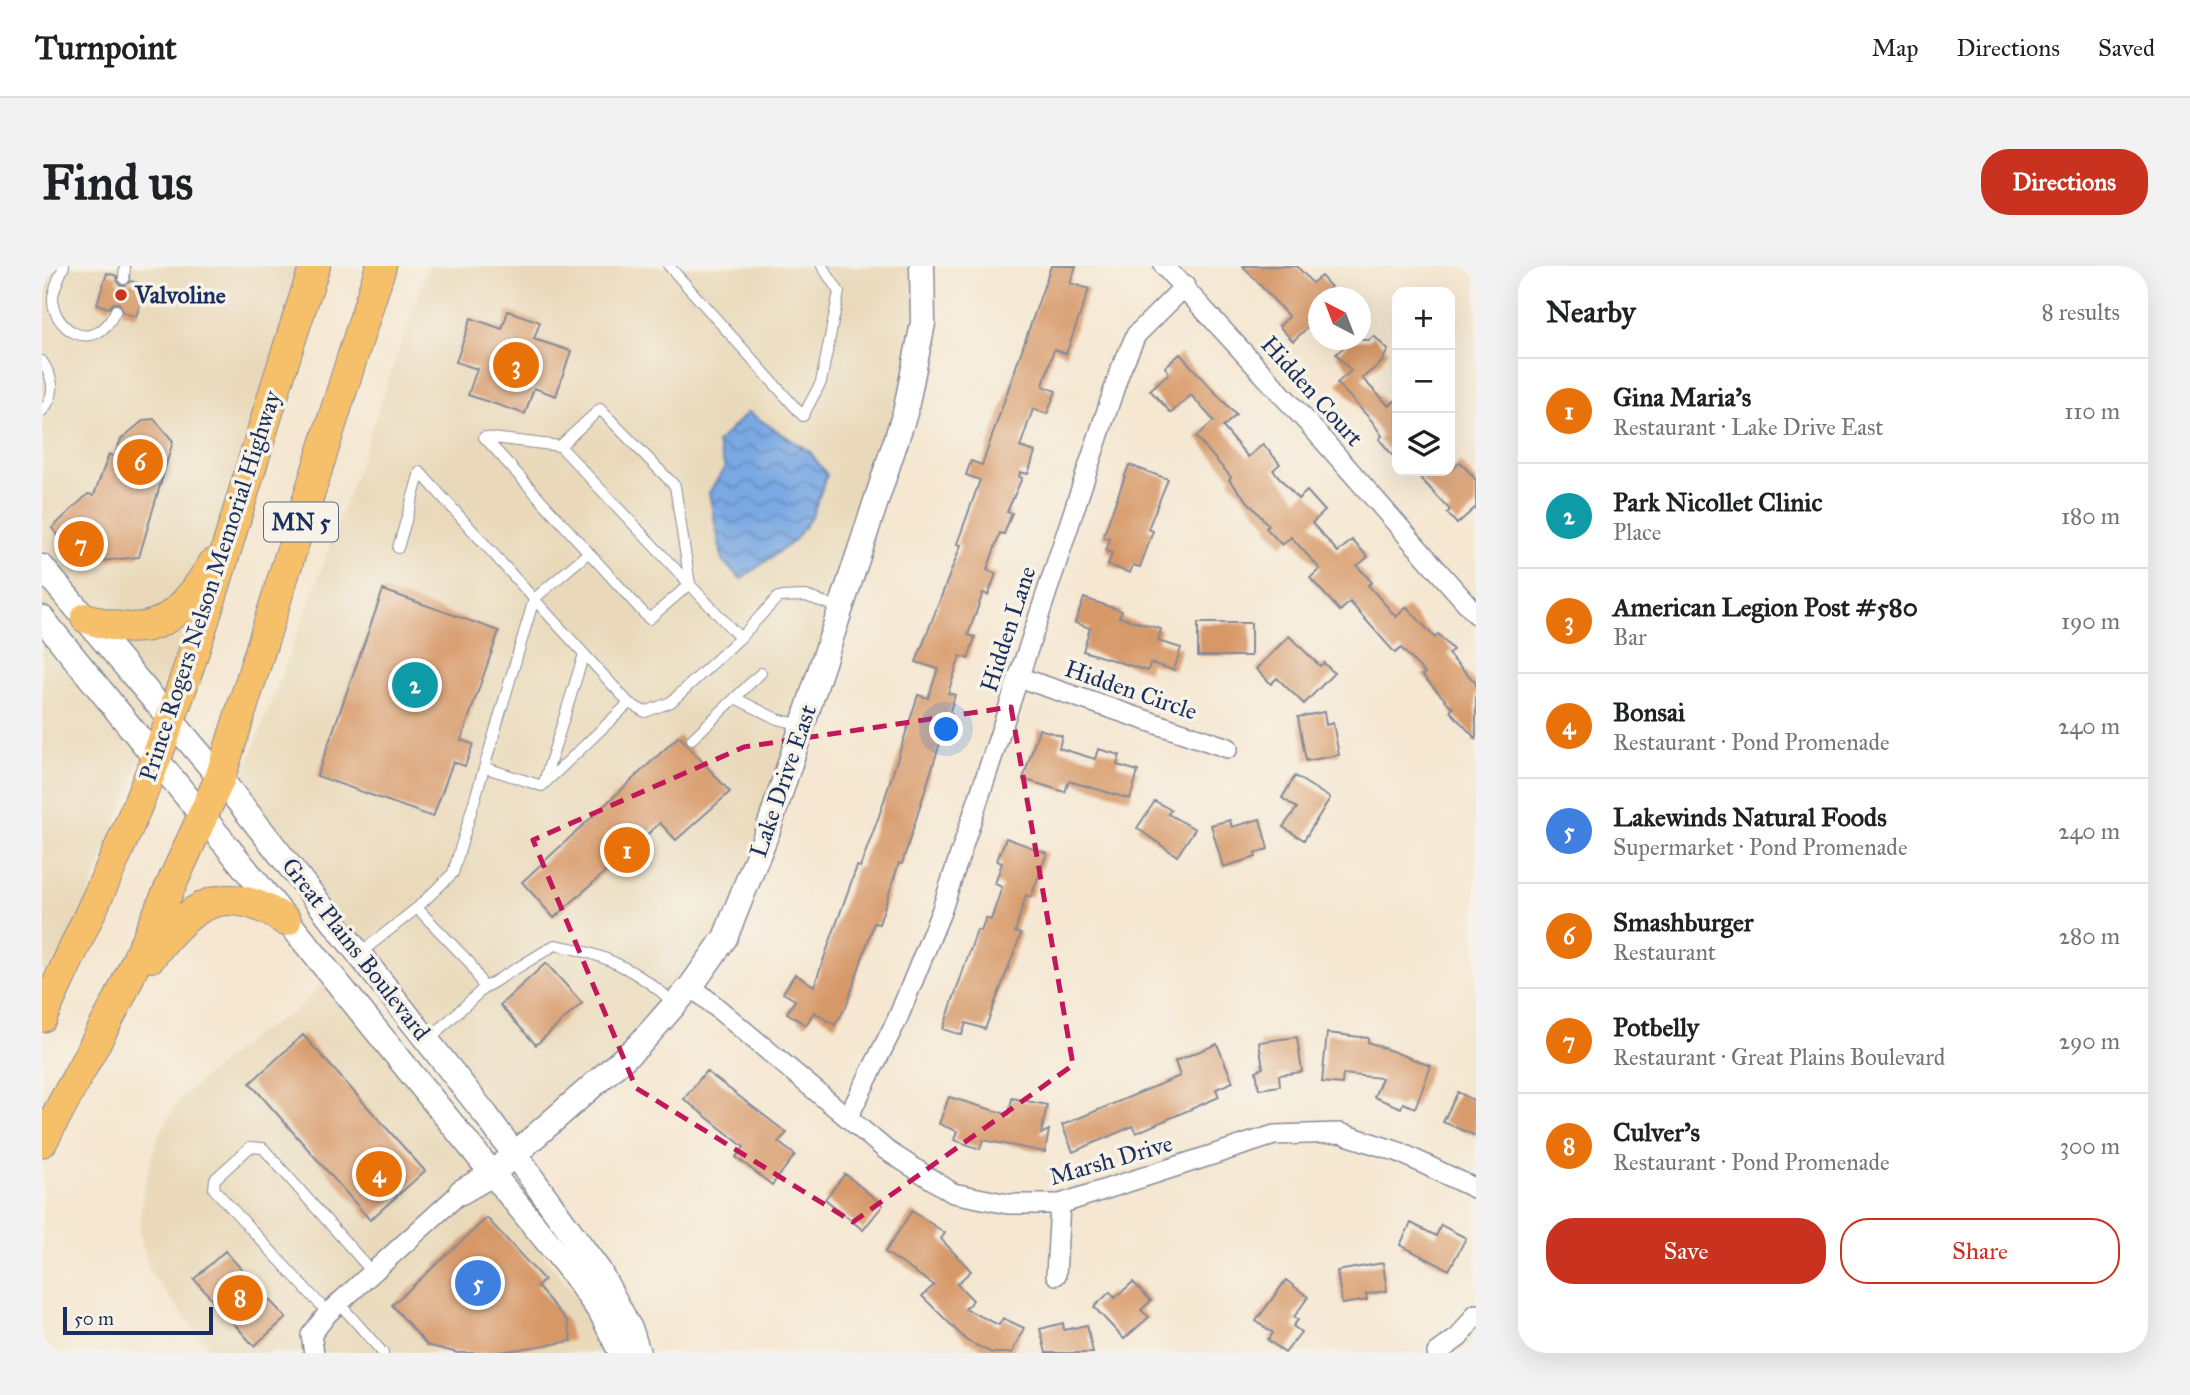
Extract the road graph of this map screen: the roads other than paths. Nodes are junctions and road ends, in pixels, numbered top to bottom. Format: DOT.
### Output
graph roads {
  1 [pos="64,266"];
  2 [pos="125,266"];
  3 [pos="315,266"];
  4 [pos="381,266"];
  5 [pos="669,266"];
  6 [pos="822,266"];
  7 [pos="922,266"];
  8 [pos="1164,266"];
  9 [pos="124,279"];
  10 [pos="1185,286"];
  11 [pos="116,310"];
  12 [pos="42,361"];
  13 [pos="42,411"];
  14 [pos="560,446"];
  15 [pos="239,514"];
  16 [pos="398,548"];
  17 [pos="588,553"];
  18 [pos="42,567"];
  19 [pos="690,584"];
  20 [pos="534,599"];
  21 [pos="843,608"];
  22 [pos="1476,614"];
  23 [pos="42,618"];
  24 [pos="86,618"];
  25 [pos="740,638"];
  26 [pos="584,654"];
  27 [pos="761,673"];
  28 [pos="1018,677"];
  29 [pos="735,698"];
  30 [pos="629,703"];
  31 [pos="171,718"];
  32 [pos="803,726"];
  33 [pos="692,739"];
  34 [pos="1228,748"];
  35 [pos="156,758"];
  36 [pos="486,768"];
  37 [pos="220,778"];
  38 [pos="542,786"];
  39 [pos="203,820"];
  40 [pos="417,908"];
  41 [pos="286,921"];
  42 [pos="359,954"];
  43 [pos="484,988"];
  44 [pos="683,995"];
  45 [pos="119,999"];
  46 [pos="42,1017"];
  47 [pos="427,1040"];
  48 [pos="848,1117"];
  49 [pos="42,1142"];
  50 [pos="515,1154"];
  51 [pos="492,1174"];
  52 [pos="1476,1189"];
  53 [pos="461,1192"];
  54 [pos="1060,1204"];
  55 [pos="373,1273"];
  56 [pos="1056,1275"];
  57 [pos="333,1308"];
  58 [pos="1476,1314"];
  59 [pos="314,1353"];
  60 [pos="383,1353"];
  61 [pos="621,1353"];
  62 [pos="638,1353"];
  63 [pos="1437,1353"];
  1 -- 11 [label="lane"];
  2 -- 9 [label="lane"];
  3 -- 15 [label="main road, Prince Rogers Nelson Memorial Highway / MN 5"];
  4 -- 37 [label="main road, MN 5"];
  5 -- 6 [label="lane"];
  7 -- 21 [label="street, Lake Drive East"];
  8 -- 10 [label="street, Hidden Court"];
  10 -- 22 [label="street, Hidden Court"];
  10 -- 28 [label="street, Hidden Lane"];
  12 -- 13 [label="lane"];
  14 -- 17 [label="lane"];
  14 -- 19 [label="lane"];
  14 -- 19 [label="lane"];
  15 -- 24 [label="main road"];
  15 -- 31 [label="main road, Prince Rogers Nelson Memorial Highway / MN 5"];
  16 -- 20 [label="lane"];
  17 -- 19 [label="lane"];
  17 -- 20 [label="lane"];
  18 -- 24 [label="street, Great Plains Boulevard"];
  19 -- 25 [label="lane"];
  20 -- 26 [label="lane"];
  20 -- 36 [label="lane"];
  21 -- 25 [label="lane"];
  21 -- 32 [label="street, Lake Drive East"];
  23 -- 35 [label="street, Great Plains Boulevard"];
  24 -- 31 [label="street, Great Plains Boulevard"];
  25 -- 30 [label="lane"];
  26 -- 30 [label="lane"];
  26 -- 38 [label="lane"];
  27 -- 29 [label="lane"];
  28 -- 34 [label="street, Hidden Circle"];
  28 -- 48 [label="street, Hidden Lane"];
  29 -- 32 [label="lane"];
  29 -- 33 [label="lane"];
  30 -- 38 [label="lane"];
  31 -- 35 [label="main road, Prince Rogers Nelson Memorial Highway / MN 5"];
  31 -- 37 [label="street, Great Plains Boulevard"];
  32 -- 44 [label="street, Lake Drive East"];
  35 -- 39 [label="street, Great Plains Boulevard"];
  35 -- 46 [label="main road, Prince Rogers Nelson Memorial Highway / MN 5"];
  36 -- 38 [label="lane"];
  36 -- 40 [label="lane"];
  37 -- 39 [label="main road, MN 5"];
  37 -- 42 [label="street, Great Plains Boulevard"];
  39 -- 41 [label="street, Great Plains Boulevard"];
  39 -- 45 [label="main road, MN 5"];
  40 -- 42 [label="lane"];
  40 -- 43 [label="lane"];
  41 -- 45 [label="main road"];
  41 -- 51 [label="street, Great Plains Boulevard"];
  42 -- 47 [label="street, Great Plains Boulevard"];
  43 -- 44 [label="lane"];
  43 -- 47 [label="lane"];
  44 -- 48 [label="street, Marsh Drive"];
  44 -- 50 [label="street, Lake Drive East"];
  45 -- 49 [label="main road, MN 5"];
  47 -- 50 [label="street, Great Plains Boulevard"];
  48 -- 54 [label="street, Marsh Drive"];
  50 -- 51 [label="street, Lake Drive East"];
  50 -- 62 [label="street, Great Plains Boulevard"];
  51 -- 53 [label="street, Lake Drive East"];
  51 -- 61 [label="street, Great Plains Boulevard"];
  52 -- 54 [label="street, Marsh Drive"];
  53 -- 55 [label="street"];
  54 -- 56 [label="street"];
  55 -- 57 [label="street"];
  55 -- 57 [label="lane"];
  57 -- 59 [label="street"];
  57 -- 60 [label="lane"];
  58 -- 63 [label="street"];
}
